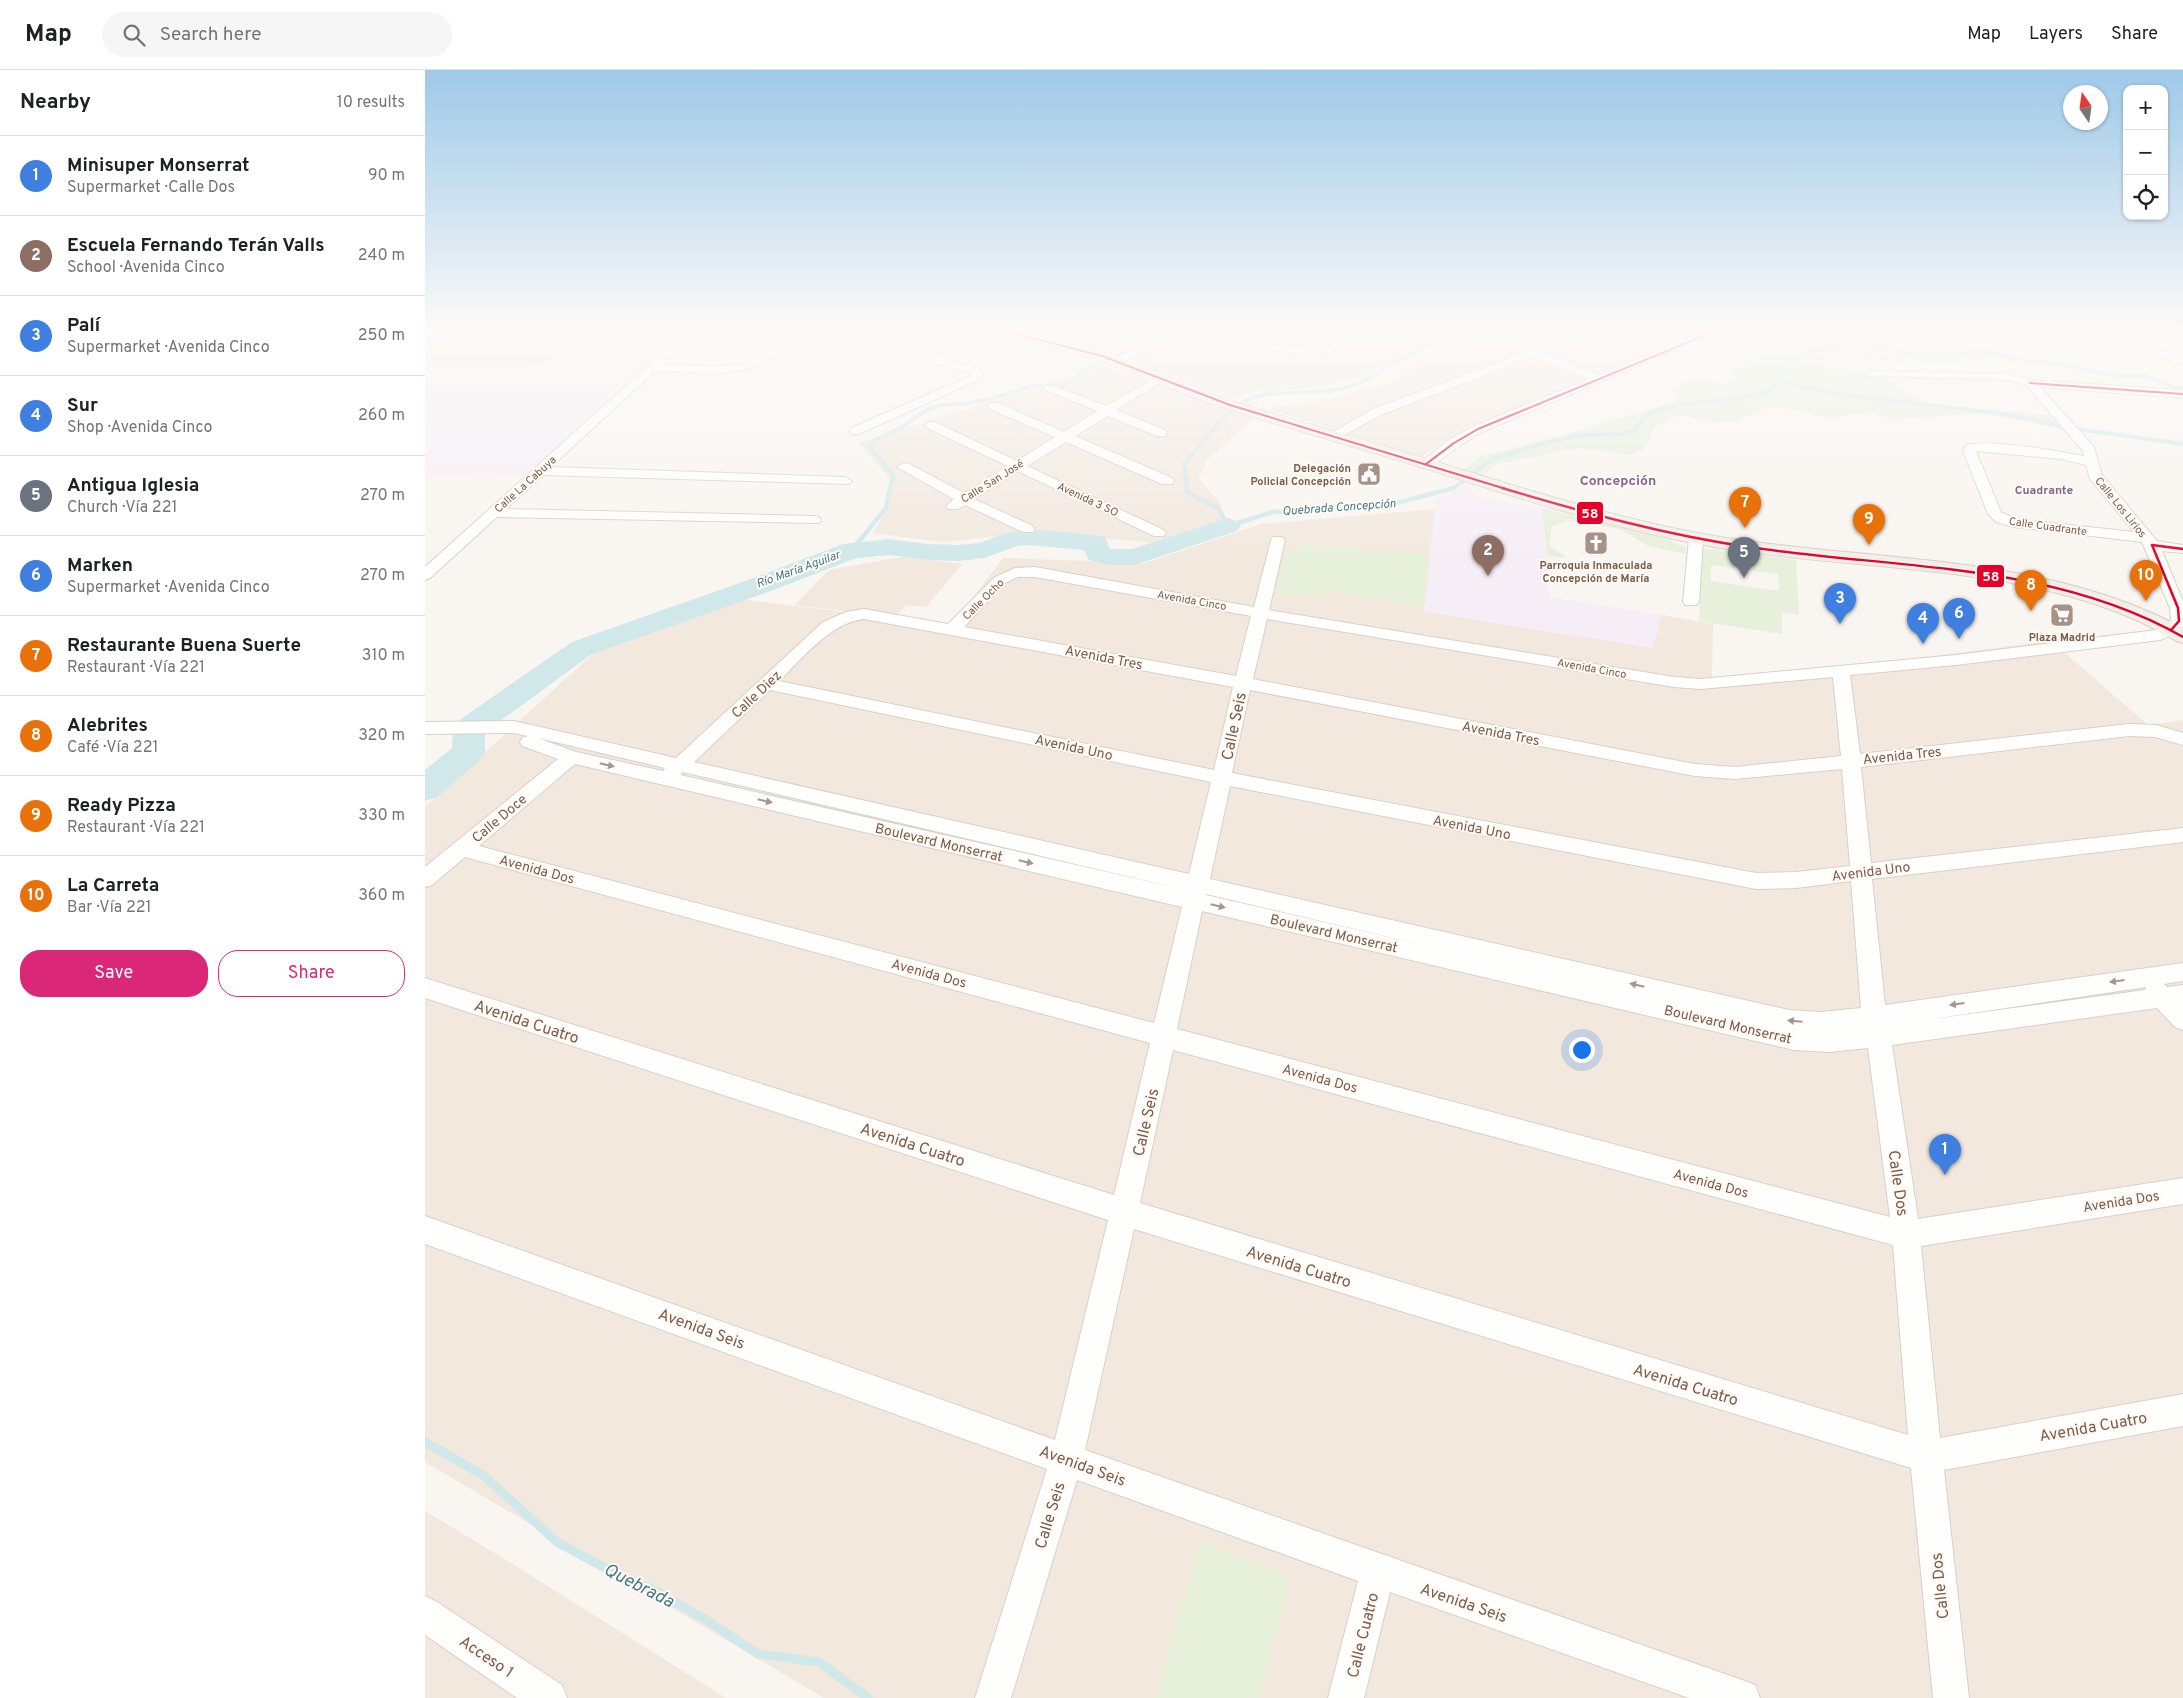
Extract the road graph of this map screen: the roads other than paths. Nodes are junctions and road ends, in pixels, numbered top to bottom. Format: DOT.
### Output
graph roads {
  1 [pos="610,408"];
  2 [pos="908,408"];
  3 [pos="998,408"];
  4 [pos="1099,408"];
  5 [pos="1112,408"];
  6 [pos="1240,408"];
  7 [pos="1387,408"];
  8 [pos="1529,408"];
  9 [pos="2052,408"];
  10 [pos="1107,411"];
  11 [pos="931,425"];
  12 [pos="855,432"];
  13 [pos="1161,433"];
  14 [pos="1334,435"];
  15 [pos="1064,437"];
  16 [pos="2092,462"];
  17 [pos="1426,464"];
  18 [pos="1017,466"];
  19 [pos="904,467"];
  20 [pos="541,470"];
  21 [pos="845,481"];
  22 [pos="1167,481"];
  23 [pos="958,502"];
  24 [pos="493,513"];
  25 [pos="814,520"];
  26 [pos="1028,529"];
  27 [pos="1159,533"];
  28 [pos="1696,539"];
  29 [pos="1278,540"];
  30 [pos="2150,542"];
  31 [pos="2183,549"];
  32 [pos="1015,572"];
  33 [pos="425,575"];
  34 [pos="1691,602"];
  35 [pos="1261,613"];
  36 [pos="852,615"];
  37 [pos="953,628"];
  38 [pos="2177,634"];
  39 [pos="1841,670"];
  40 [pos="1243,683"];
  41 [pos="767,684"];
  42 [pos="425,728"];
  43 [pos="495,728"];
  44 [pos="2183,739"];
  45 [pos="573,757"];
  46 [pos="1851,761"];
  47 [pos="672,771"];
  48 [pos="1222,778"];
  49 [pos="2183,835"];
  50 [pos="463,849"];
  51 [pos="1862,873"];
  52 [pos="425,879"];
  53 [pos="1195,892"];
  54 [pos="2183,972"];
  55 [pos="2143,977"];
  56 [pos="425,988"];
  57 [pos="2173,997"];
  58 [pos="2183,1020"];
  59 [pos="1876,1026"];
  60 [pos="1164,1036"];
  61 [pos="2183,1191"];
  62 [pos="1125,1212"];
  63 [pos="425,1230"];
  64 [pos="1907,1235"];
  65 [pos="2183,1410"];
  66 [pos="1926,1457"];
  67 [pos="1067,1458"];
  68 [pos="1378,1572"];
  69 [pos="425,1614"];
  70 [pos="534,1694"];
  71 [pos="993,1698"];
  72 [pos="1346,1698"];
  73 [pos="1741,1698"];
  74 [pos="1951,1698"];
  1 -- 20 [label="street, Calle La Cabuya"];
  2 -- 12 [label="street"];
  3 -- 15 [label="street"];
  4 -- 10 [label="street"];
  5 -- 10 [label="street, Calle San José"];
  6 -- 14 [label="main road"];
  7 -- 14 [label="street"];
  8 -- 17 [label="street"];
  9 -- 16 [label="street, Calle Los Lirios"];
  10 -- 13 [label="street"];
  10 -- 15 [label="street, Calle San José"];
  11 -- 18 [label="street, Avenida 3 SO"];
  14 -- 17 [label="main road"];
  15 -- 18 [label="street, Calle San José"];
  15 -- 22 [label="street"];
  16 -- 30 [label="street, Calle Los Lirios"];
  16 -- 30 [label="street, Calle Cuadrante"];
  17 -- 28 [label="main road"];
  18 -- 23 [label="street, Calle San José"];
  18 -- 27 [label="street, Avenida 3 SO"];
  19 -- 23 [label="street"];
  20 -- 21 [label="street"];
  20 -- 24 [label="street, Calle La Cabuya"];
  23 -- 26 [label="street"];
  24 -- 25 [label="street"];
  24 -- 33 [label="street, Calle La Cabuya"];
  28 -- 34 [label="street"];
  28 -- 38 [label="main road"];
  29 -- 35 [label="street, Calle Seis"];
  30 -- 31 [label="street"];
  30 -- 38 [label="street, Calle Los Lirios"];
  32 -- 35 [label="street, Avenida Cinco"];
  32 -- 37 [label="street, Calle Ocho"];
  35 -- 39 [label="street, Avenida Cinco"];
  35 -- 40 [label="street, Calle Seis"];
  36 -- 37 [label="street, Avenida Tres"];
  36 -- 41 [label="street, Calle Diez"];
  37 -- 40 [label="street, Avenida Tres"];
  38 -- 39 [label="street, Avenida Cinco"];
  39 -- 46 [label="street, Calle Dos"];
  40 -- 46 [label="street, Avenida Tres"];
  40 -- 48 [label="street, Calle Seis"];
  41 -- 47 [label="street, Calle Diez"];
  41 -- 48 [label="street, Avenida Uno"];
  42 -- 43 [label="street, Boulevard Monserrat"];
  43 -- 45 [label="street, Boulevard Monserrat"];
  43 -- 47 [label="street, Boulevard Monserrat"];
  44 -- 46 [label="street, Avenida Tres"];
  45 -- 47 [label="street, Boulevard Monserrat, one-way"];
  45 -- 50 [label="street, Calle Doce"];
  46 -- 51 [label="street, Calle Dos"];
  47 -- 53 [label="street, Boulevard Monserrat"];
  48 -- 51 [label="street, Avenida Uno"];
  48 -- 53 [label="street, Calle Seis"];
  49 -- 51 [label="street, Avenida Uno"];
  50 -- 52 [label="street, Calle Doce"];
  50 -- 60 [label="street, Avenida Dos"];
  51 -- 59 [label="street, Calle Dos"];
  53 -- 59 [label="street, Boulevard Monserrat"];
  53 -- 60 [label="street, Calle Seis"];
  54 -- 55 [label="street, Boulevard Monserrat"];
  55 -- 57 [label="street"];
  55 -- 59 [label="street, Boulevard Monserrat, one-way"];
  56 -- 62 [label="street, Avenida Cuatro"];
  57 -- 58 [label="street"];
  57 -- 59 [label="street, Boulevard Monserrat"];
  59 -- 64 [label="street, Calle Dos"];
  60 -- 62 [label="street, Calle Seis"];
  60 -- 64 [label="street, Avenida Dos"];
  61 -- 64 [label="street, Avenida Dos"];
  62 -- 66 [label="street, Avenida Cuatro"];
  62 -- 67 [label="street, Calle Seis"];
  63 -- 67 [label="street, Avenida Seis"];
  64 -- 66 [label="street, Calle Dos"];
  65 -- 66 [label="street, Avenida Cuatro"];
  66 -- 74 [label="street, Calle Dos"];
  67 -- 68 [label="street, Avenida Seis"];
  67 -- 71 [label="street, Calle Seis"];
  68 -- 72 [label="street, Calle Cuatro"];
  68 -- 73 [label="street, Avenida Seis"];
  69 -- 70 [label="street, Acceso 1"];
}
